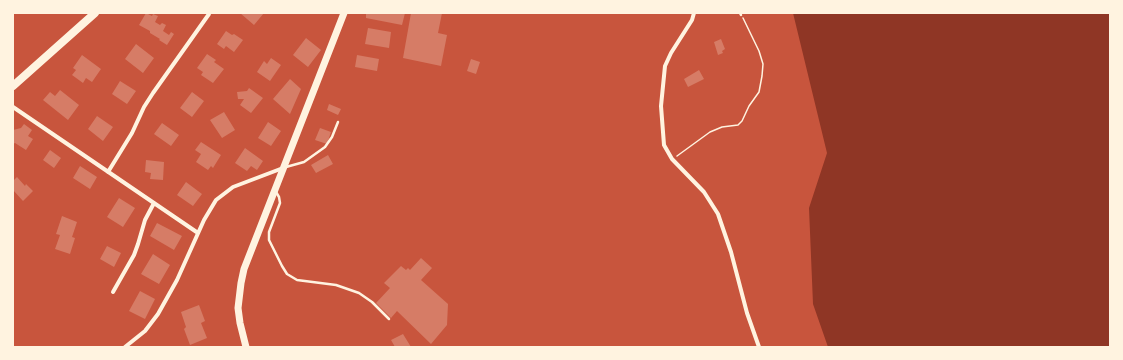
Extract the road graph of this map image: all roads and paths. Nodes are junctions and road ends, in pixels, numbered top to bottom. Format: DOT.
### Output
graph roads {
  1 [pos="95,13"];
  2 [pos="344,13"];
  3 [pos="694,13"];
  4 [pos="209,14"];
  5 [pos="741,14"];
  6 [pos="13,86"];
  7 [pos="14,107"];
  8 [pos="338,122"];
  9 [pos="672,159"];
  10 [pos="283,168"];
  11 [pos="108,172"];
  12 [pos="274,191"];
  13 [pos="154,203"];
  14 [pos="198,233"];
  15 [pos="113,292"];
  16 [pos="389,318"];
  17 [pos="125,347"];
  18 [pos="246,347"];
  19 [pos="759,347"];
  1 -- 6 [label="main road"];
  2 -- 10 [label="main road"];
  3 -- 9 [label="street"];
  4 -- 11 [label="street"];
  5 -- 9 [label="path"];
  7 -- 11 [label="street"];
  8 -- 10 [label="lane"];
  9 -- 19 [label="street"];
  10 -- 12 [label="main road"];
  10 -- 14 [label="street"];
  11 -- 13 [label="street"];
  12 -- 16 [label="lane"];
  12 -- 18 [label="main road"];
  13 -- 14 [label="street"];
  13 -- 15 [label="street"];
  14 -- 17 [label="street"];
}
